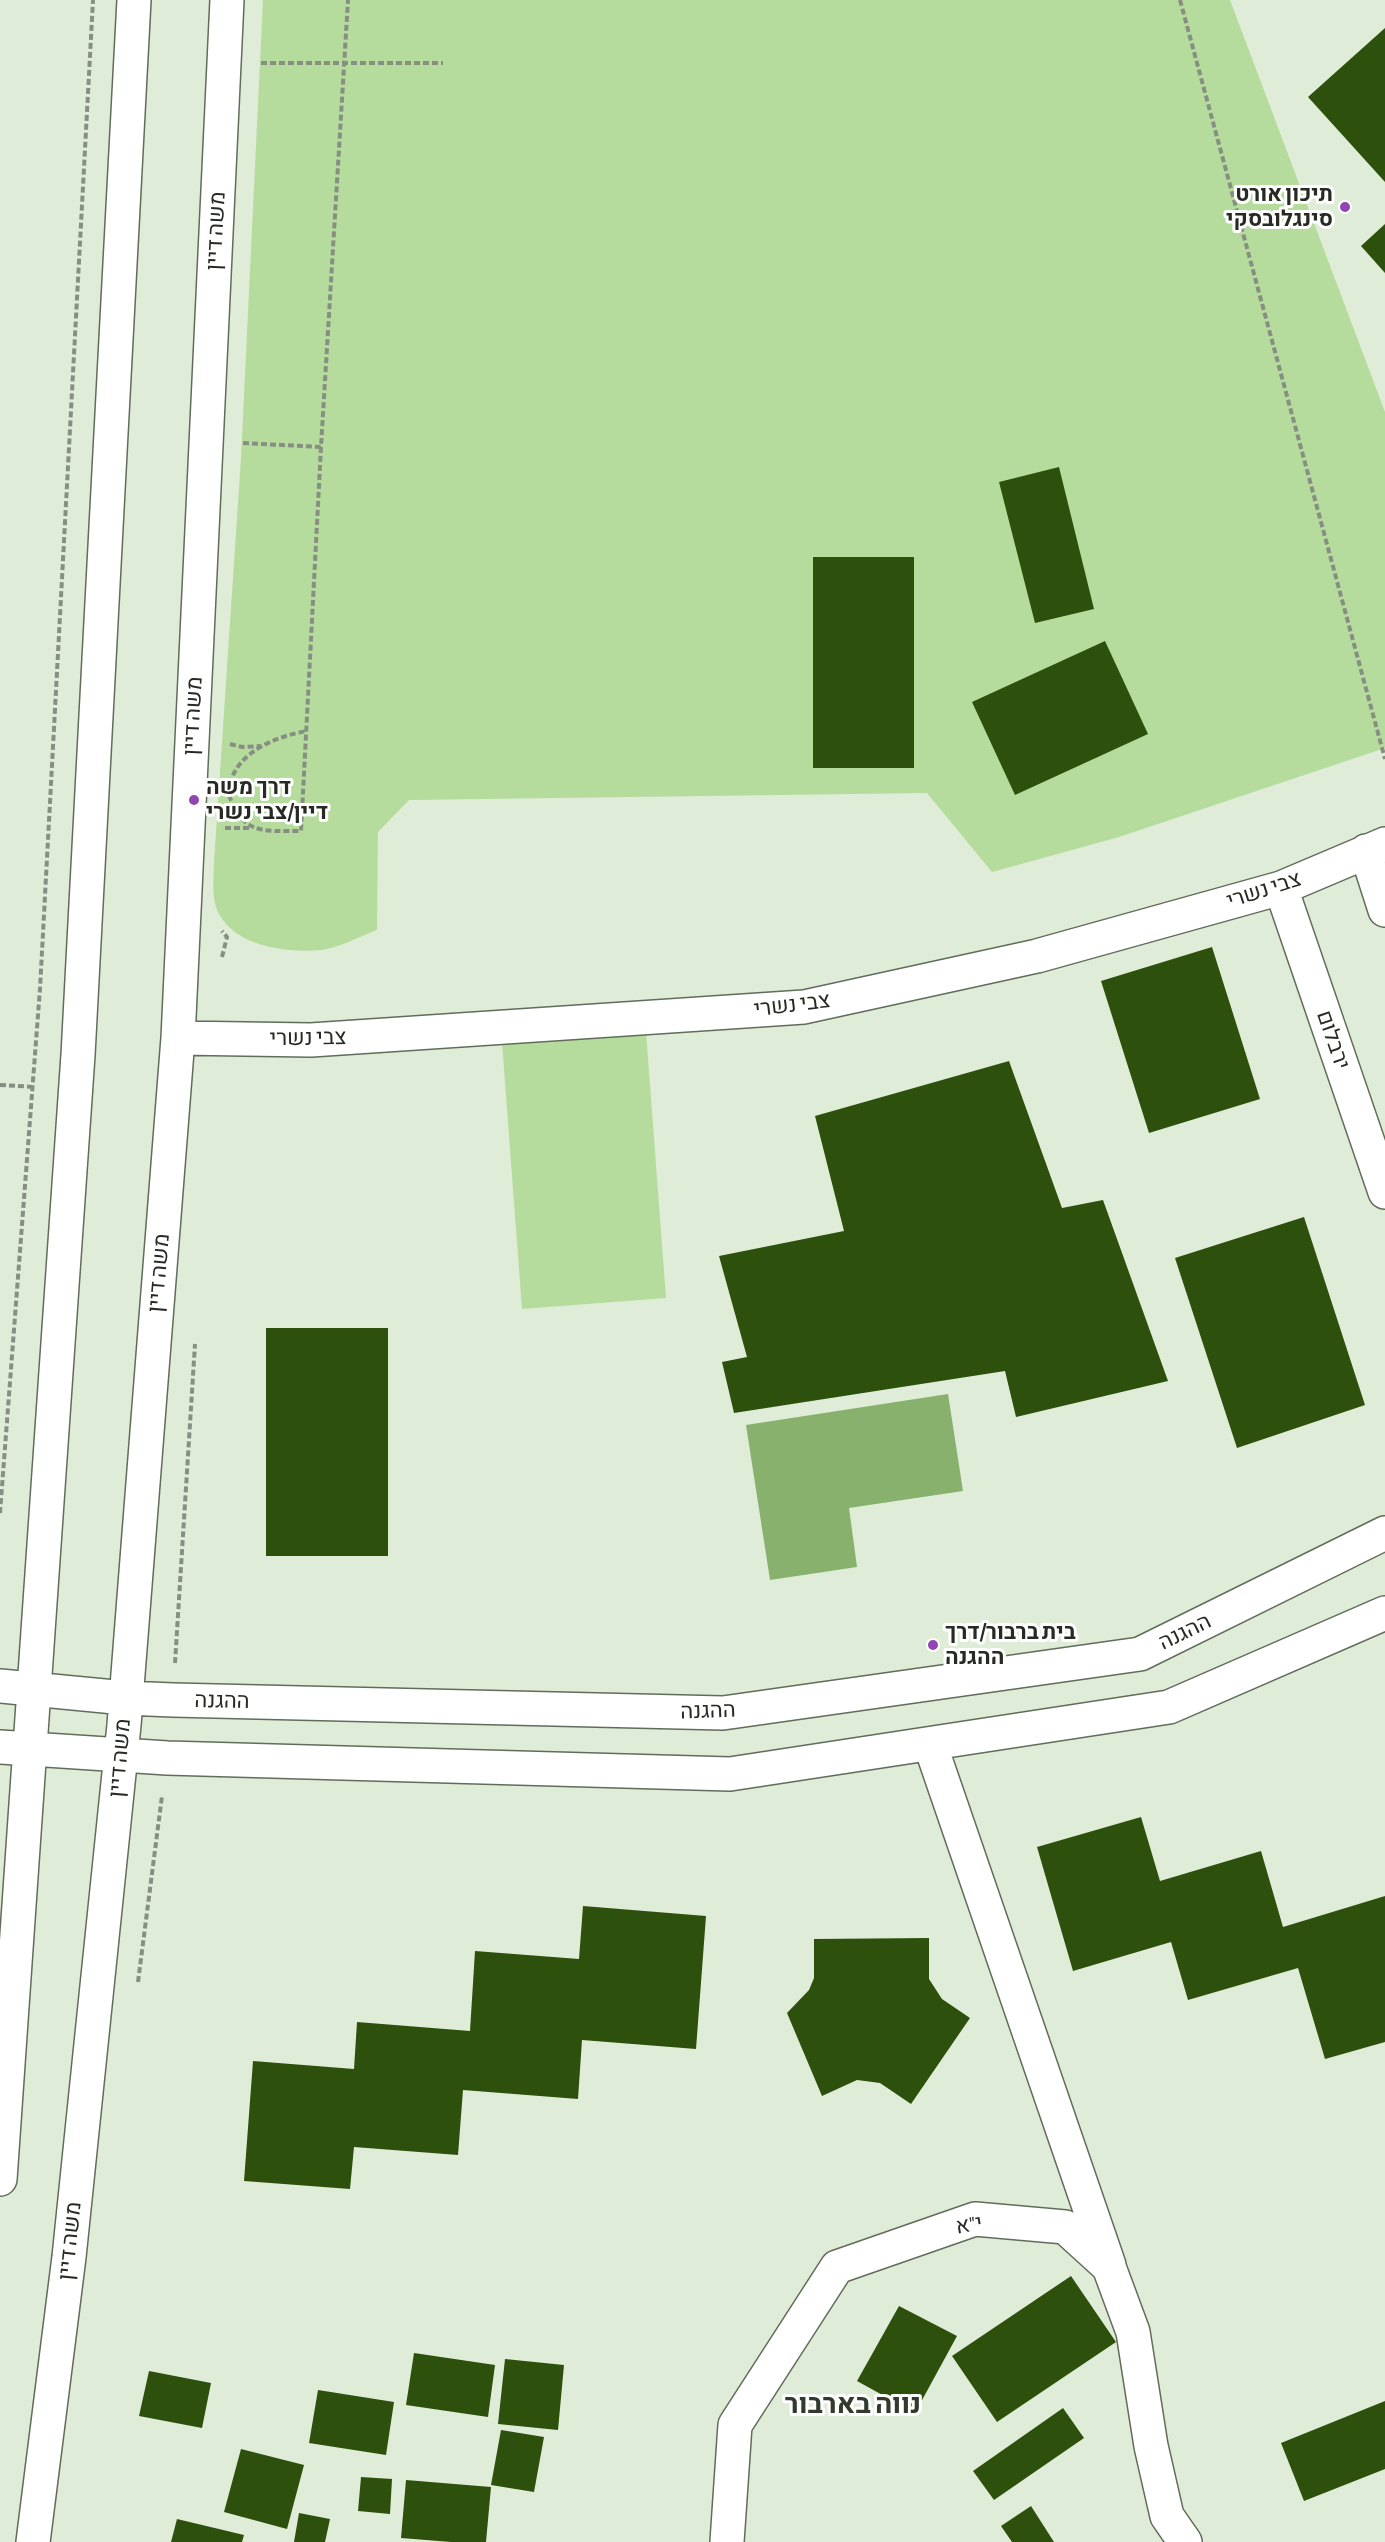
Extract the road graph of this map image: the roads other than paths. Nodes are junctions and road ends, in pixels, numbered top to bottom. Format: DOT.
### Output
graph roads {
  1 [pos="134,0"];
  2 [pos="227,0"];
  3 [pos="1376,847"];
  4 [pos="1281,888"];
  5 [pos="1385,910"];
  6 [pos="178,1038"];
  7 [pos="1385,1192"];
  8 [pos="1385,1533"];
  9 [pos="1385,1613"];
  10 [pos="0,1686"];
  11 [pos="34,1690"];
  12 [pos="125,1698"];
  13 [pos="930,1744"];
  14 [pos="15,1748"];
  15 [pos="121,1755"];
  16 [pos="0,2179"];
  17 [pos="1109,2267"];
  18 [pos="33,2542"];
  19 [pos="727,2542"];
  20 [pos="1185,2542"];
  1 -- 11 [label="street"];
  2 -- 6 [label="street, משה דיין"];
  3 -- 4 [label="street, צבי נשרי"];
  3 -- 5 [label="street"];
  4 -- 6 [label="street, צבי נשרי"];
  4 -- 7 [label="street, ירבלום"];
  6 -- 12 [label="street, משה דיין"];
  8 -- 12 [label="street, ההגנה"];
  9 -- 13 [label="street"];
  10 -- 11 [label="street, ההגנה"];
  11 -- 12 [label="street, ההגנה"];
  11 -- 14 [label="street"];
  12 -- 15 [label="street, משה דיין"];
  13 -- 15 [label="street"];
  13 -- 17 [label="street"];
  14 -- 15 [label="street"];
  14 -- 16 [label="street"];
  15 -- 18 [label="street, משה דיין"];
  17 -- 19 [label="street, י\"א"];
  17 -- 20 [label="street, י\"א"];
}
